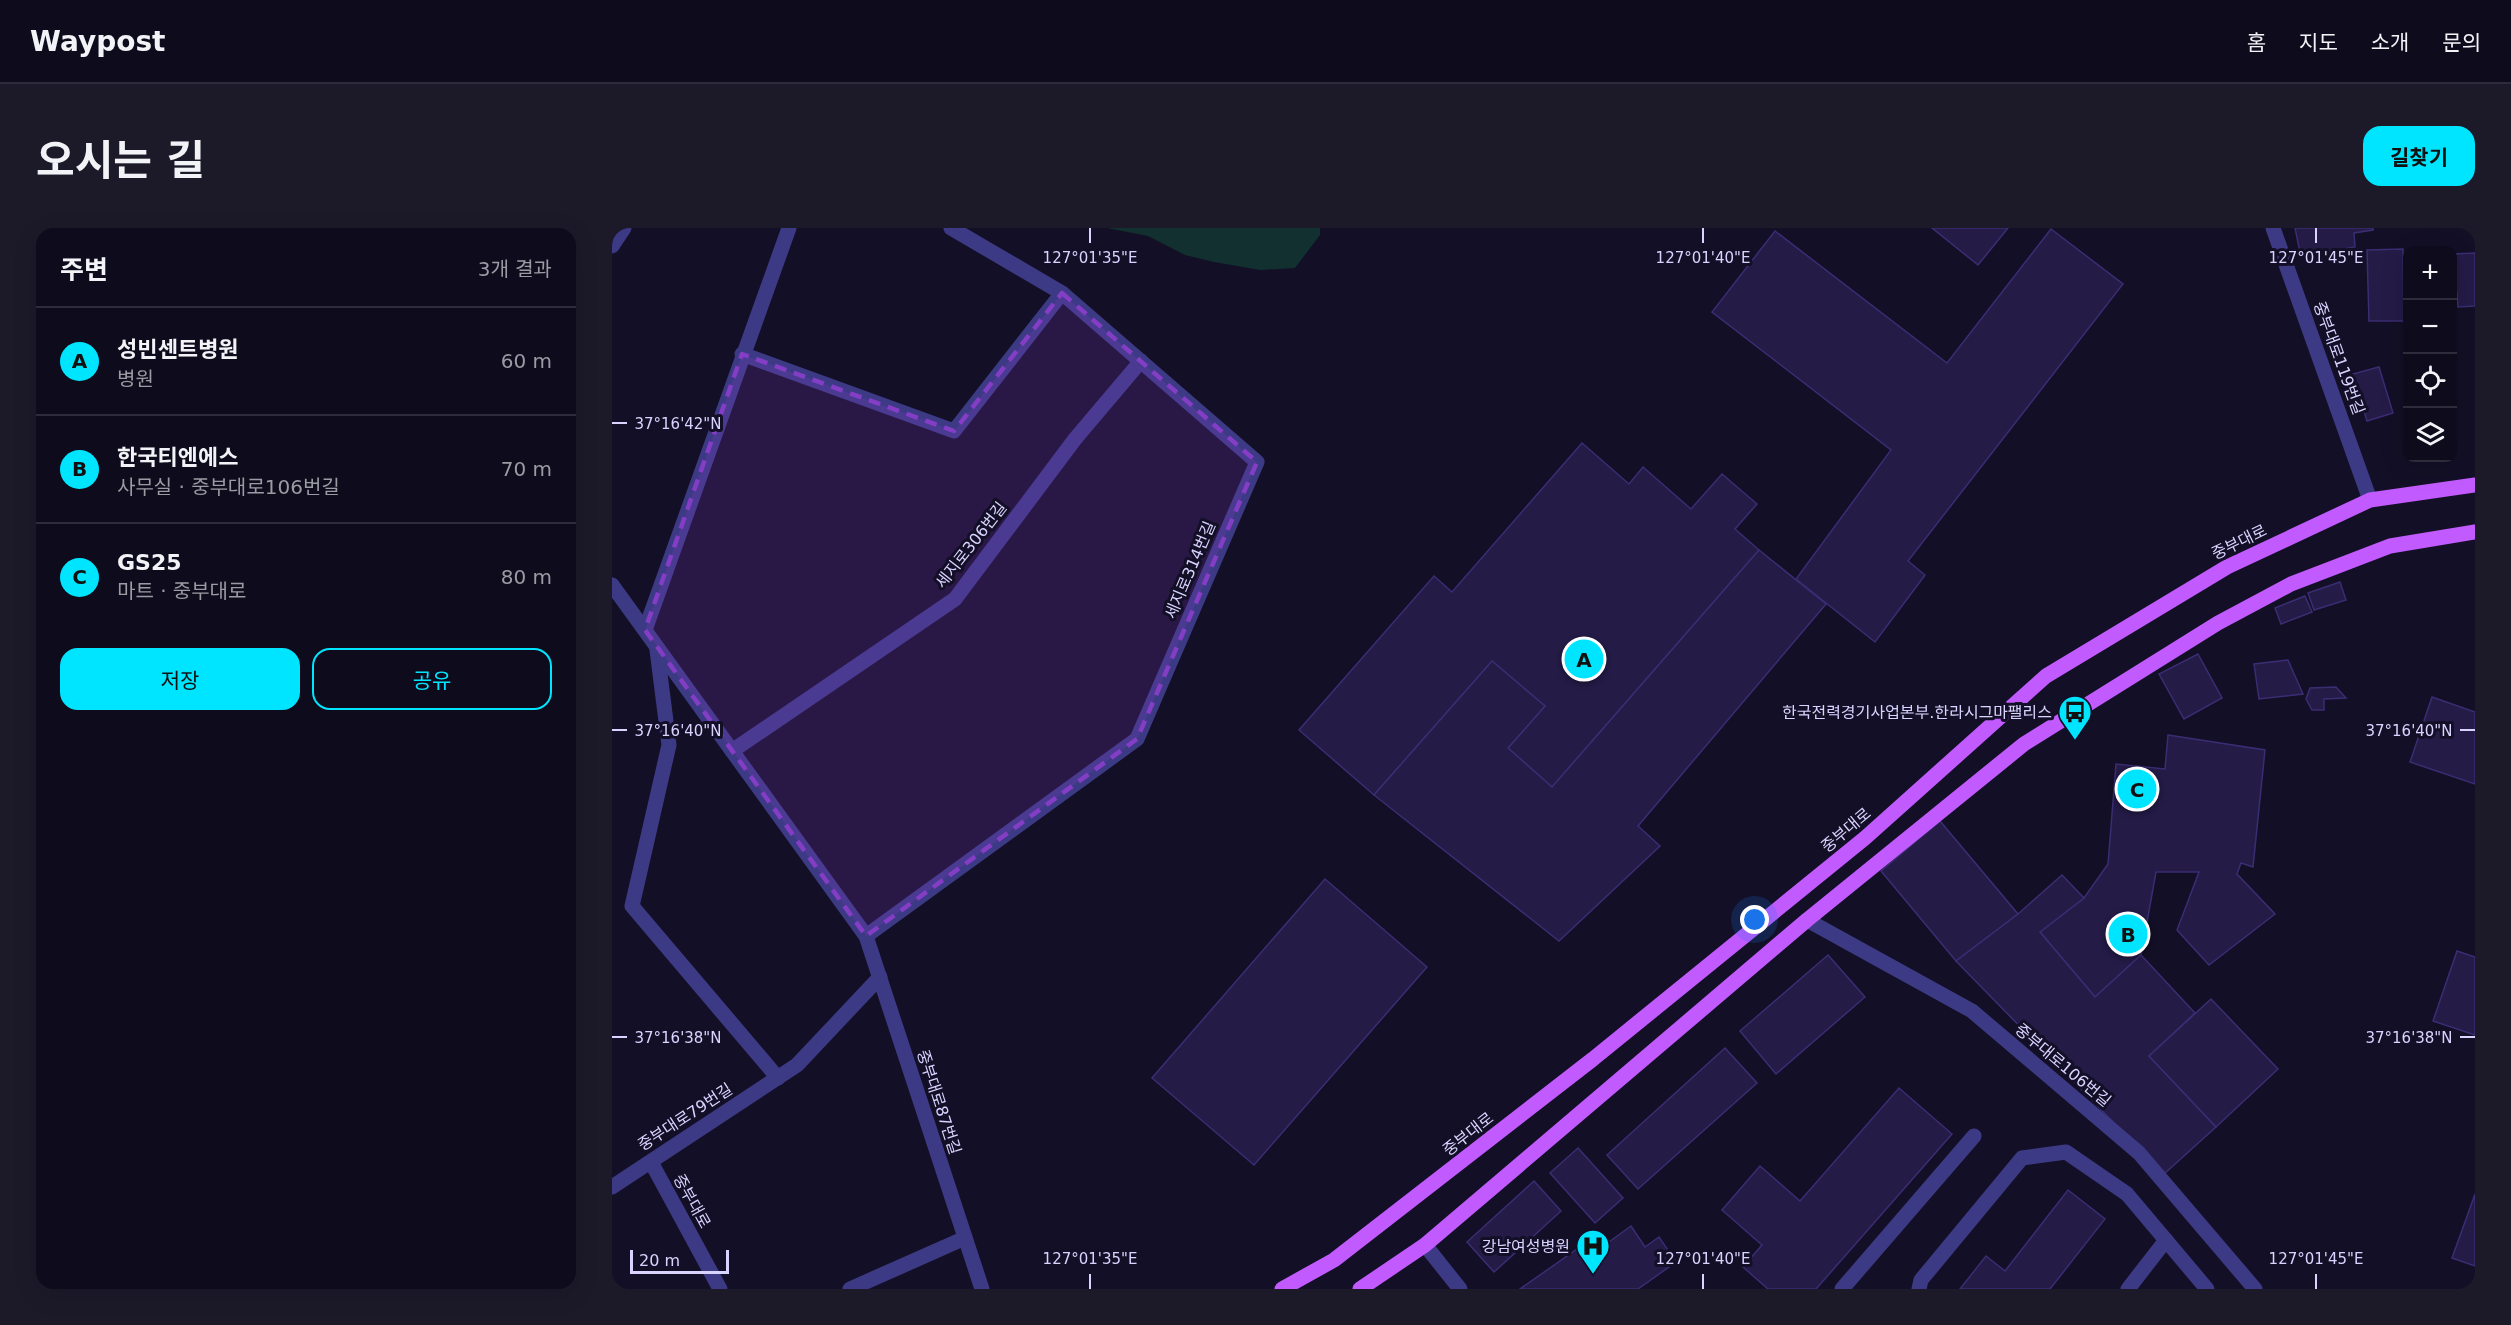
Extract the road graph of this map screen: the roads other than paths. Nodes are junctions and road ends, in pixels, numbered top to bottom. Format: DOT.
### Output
graph roads {
  1 [pos="624,228"];
  2 [pos="789,228"];
  3 [pos="951,228"];
  4 [pos="2273,228"];
  5 [pos="612,246"];
  6 [pos="1062,293"];
  7 [pos="742,354"];
  8 [pos="1141,361"];
  9 [pos="2475,485"];
  10 [pos="2370,500"];
  11 [pos="2475,532"];
  12 [pos="612,585"];
  13 [pos="645,630"];
  14 [pos="657,647"];
  15 [pos="732,751"];
  16 [pos="1807,920"];
  17 [pos="866,936"];
  18 [pos="880,977"];
  19 [pos="778,1078"];
  20 [pos="1974,1136"];
  21 [pos="651,1162"];
  22 [pos="612,1187"];
  23 [pos="965,1238"];
  24 [pos="2166,1240"];
  25 [pos="1425,1245"];
  26 [pos="720,1289"];
  27 [pos="850,1289"];
  28 [pos="982,1289"];
  29 [pos="1282,1289"];
  30 [pos="1360,1289"];
  31 [pos="1461,1289"];
  32 [pos="1842,1289"];
  33 [pos="1919,1289"];
  34 [pos="2128,1289"];
  35 [pos="2207,1289"];
  36 [pos="2255,1289"];
  1 -- 5 [label="street"];
  2 -- 7 [label="street"];
  3 -- 6 [label="street, 세지로314번길"];
  4 -- 10 [label="street, 중부대로119번길"];
  6 -- 7 [label="street"];
  6 -- 8 [label="street, 세지로314번길"];
  7 -- 13 [label="street"];
  8 -- 15 [label="street, 세지로306번길"];
  8 -- 17 [label="street, 세지로314번길"];
  9 -- 10 [label="main road, 중부대로"];
  10 -- 29 [label="main road, 중부대로"];
  11 -- 16 [label="main road"];
  12 -- 13 [label="street"];
  13 -- 14 [label="street"];
  14 -- 15 [label="street"];
  14 -- 19 [label="street"];
  15 -- 17 [label="street"];
  16 -- 25 [label="main road"];
  16 -- 36 [label="street, 중부대로106번길"];
  17 -- 18 [label="street, 중부대로87번길"];
  18 -- 19 [label="street"];
  18 -- 23 [label="street, 중부대로87번길"];
  19 -- 21 [label="street, 중부대로79번길"];
  20 -- 32 [label="street"];
  21 -- 22 [label="street, 중부대로79번길"];
  21 -- 26 [label="street, 중부대로"];
  23 -- 27 [label="street"];
  23 -- 28 [label="street, 중부대로87번길"];
  24 -- 33 [label="street"];
  24 -- 34 [label="street"];
  24 -- 35 [label="street"];
  25 -- 30 [label="main road"];
  25 -- 31 [label="street"];
}
